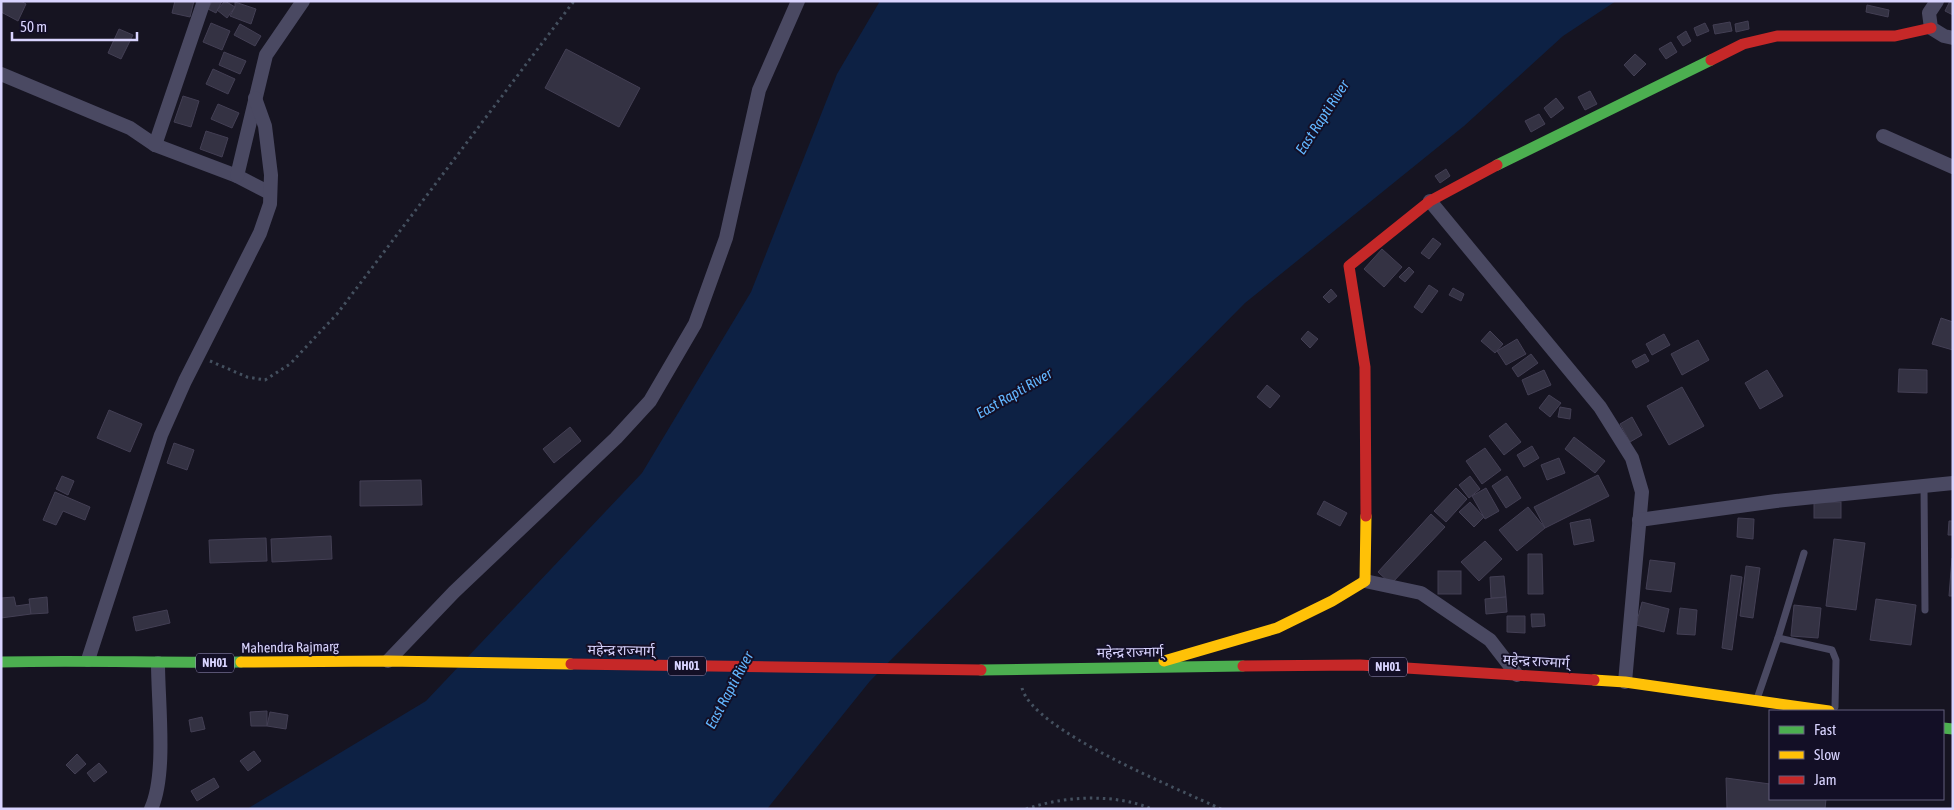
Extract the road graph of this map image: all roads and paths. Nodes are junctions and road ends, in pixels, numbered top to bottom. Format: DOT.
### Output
graph roads {
  1 [pos="204,1"];
  2 [pos="303,1"];
  3 [pos="574,1"];
  4 [pos="798,1"];
  5 [pos="1937,1"];
  6 [pos="1931,28"];
  7 [pos="1953,38"];
  8 [pos="1,74"];
  9 [pos="255,98"];
  10 [pos="1883,136"];
  11 [pos="156,145"];
  12 [pos="1953,167"];
  13 [pos="236,176"];
  14 [pos="270,193"];
  15 [pos="1430,201"];
  16 [pos="198,355"];
  17 [pos="1953,483"];
  18 [pos="1924,486"];
  19 [pos="1639,520"];
  20 [pos="1804,553"];
  21 [pos="1365,581"];
  22 [pos="1925,610"];
  23 [pos="1778,638"];
  24 [pos="88,660"];
  25 [pos="387,661"];
  26 [pos="1,662"];
  27 [pos="429,662"];
  28 [pos="158,663"];
  29 [pos="1146,666"];
  30 [pos="1017,670"];
  31 [pos="1517,675"];
  32 [pos="1626,682"];
  33 [pos="1756,701"];
  34 [pos="1822,710"];
  35 [pos="1835,710"];
  36 [pos="151,809"];
  37 [pos="1026,809"];
  38 [pos="1152,809"];
  39 [pos="1221,809"];
  1 -- 11 [label="street"];
  2 -- 9 [label="street"];
  3 -- 16 [label="path"];
  4 -- 25 [label="street"];
  5 -- 6 [label="street"];
  6 -- 7 [label="street"];
  6 -- 15 [label="main road"];
  8 -- 11 [label="street"];
  9 -- 13 [label="street"];
  9 -- 14 [label="street"];
  10 -- 12 [label="street"];
  11 -- 13 [label="street"];
  13 -- 14 [label="street"];
  14 -- 16 [label="street"];
  15 -- 19 [label="street"];
  15 -- 21 [label="main road"];
  16 -- 24 [label="street"];
  17 -- 18 [label="street"];
  18 -- 19 [label="street"];
  18 -- 22 [label="lane"];
  19 -- 32 [label="street"];
  20 -- 23 [label="lane"];
  21 -- 29 [label="main road"];
  21 -- 31 [label="street"];
  23 -- 33 [label="lane"];
  23 -- 35 [label="lane"];
  24 -- 26 [label="main road, Mahendra Rajmarg / NH01"];
  24 -- 28 [label="main road, Mahendra Rajmarg / NH01"];
  25 -- 27 [label="main road, Mahendra Rajmarg / NH01"];
  25 -- 28 [label="main road, Mahendra Rajmarg / NH01"];
  27 -- 30 [label="main road, महेन्द्र राज्मार्ग् / NH01"];
  28 -- 36 [label="street"];
  29 -- 30 [label="main road, महेन्द्र राज्मार्ग् / NH01"];
  29 -- 31 [label="main road, महेन्द्र राज्मार्ग् / NH01"];
  30 -- 39 [label="path"];
  31 -- 32 [label="main road, महेन्द्र राज्मार्ग् / NH01"];
  32 -- 33 [label="main road, महेन्द्र राज्मार्ग् / NH01"];
  33 -- 34 [label="main road, महेन्द्र राज्मार्ग् / NH01"];
  37 -- 38 [label="path"];
}
